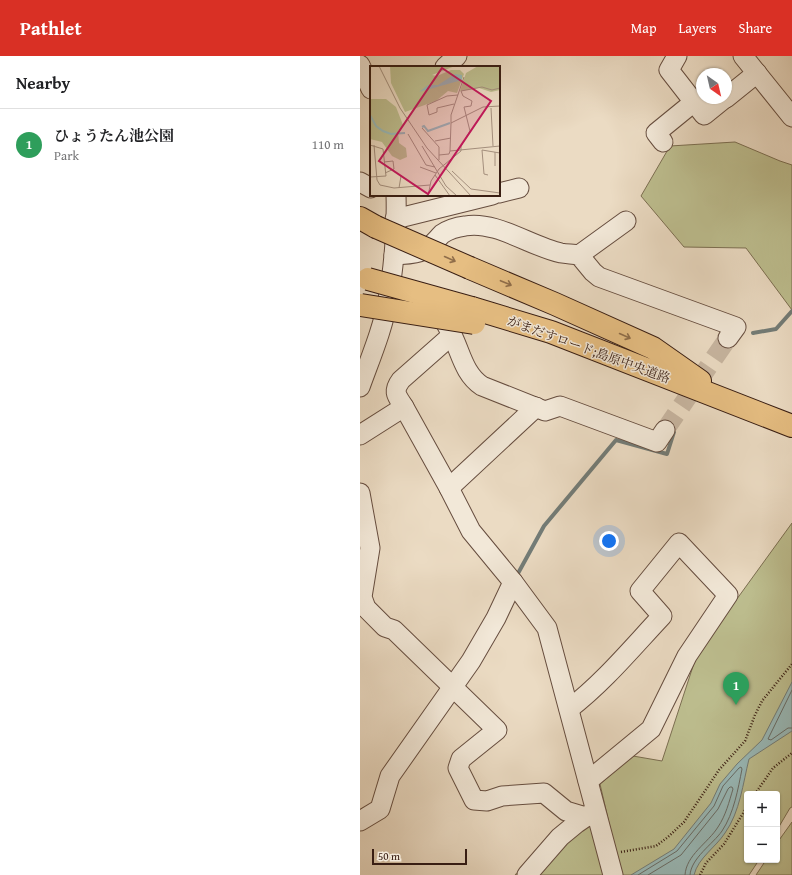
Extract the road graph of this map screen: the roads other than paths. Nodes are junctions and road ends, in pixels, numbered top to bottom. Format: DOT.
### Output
graph roads {
  1 [pos="457,56"];
  2 [pos="677,56"];
  3 [pos="743,56"];
  4 [pos="360,65"];
  5 [pos="446,66"];
  6 [pos="757,73"];
  7 [pos="370,87"];
  8 [pos="732,93"];
  9 [pos="694,102"];
  10 [pos="718,104"];
  11 [pos="792,117"];
  12 [pos="663,142"];
  13 [pos="360,182"];
  14 [pos="370,187"];
  15 [pos="519,188"];
  16 [pos="500,193"];
  17 [pos="484,196"];
  18 [pos="385,209"];
  19 [pos="626,221"];
  20 [pos="394,255"];
  21 [pos="579,255"];
  22 [pos="364,278"];
  23 [pos="388,300"];
  24 [pos="360,305"];
  25 [pos="473,316"];
  26 [pos="452,335"];
  27 [pos="728,338"];
  28 [pos="360,387"];
  29 [pos="732,403"];
  30 [pos="404,407"];
  31 [pos="536,407"];
  32 [pos="792,426"];
  33 [pos="665,430"];
  34 [pos="360,435"];
  35 [pos="449,488"];
  36 [pos="360,493"];
  37 [pos="513,582"];
  38 [pos="452,687"];
  39 [pos="569,709"];
  40 [pos="588,781"];
  41 [pos="591,813"];
  42 [pos="360,821"];
  43 [pos="527,875"];
  44 [pos="613,875"];
  1 -- 5 [label="street"];
  2 -- 9 [label="street"];
  3 -- 6 [label="street"];
  4 -- 7 [label="street"];
  6 -- 8 [label="street"];
  6 -- 11 [label="street"];
  9 -- 10 [label="street"];
  9 -- 12 [label="street"];
  13 -- 14 [label="street"];
  15 -- 16 [label="street"];
  17 -- 18 [label="street"];
  18 -- 20 [label="street"];
  18 -- 29 [label="highway, one-way, bridge"];
  19 -- 21 [label="street"];
  20 -- 21 [label="street"];
  20 -- 23 [label="street"];
  21 -- 27 [label="street"];
  22 -- 25 [label="highway, がまだすロード;島原中央道路, bridge"];
  23 -- 26 [label="street"];
  23 -- 28 [label="street"];
  24 -- 25 [label="highway, bridge"];
  25 -- 29 [label="highway, がまだすロード;島原中央道路"];
  26 -- 30 [label="street"];
  26 -- 31 [label="street"];
  29 -- 32 [label="highway, がまだすロード;島原中央道路"];
  30 -- 34 [label="street"];
  30 -- 35 [label="street"];
  31 -- 33 [label="street"];
  31 -- 35 [label="street"];
  35 -- 37 [label="street"];
  36 -- 38 [label="street"];
  37 -- 38 [label="street"];
  37 -- 39 [label="street"];
  38 -- 41 [label="street"];
  38 -- 42 [label="street"];
  39 -- 40 [label="street"];
  39 -- 40 [label="street"];
  40 -- 41 [label="street"];
  41 -- 43 [label="street"];
  41 -- 44 [label="street"];
}
